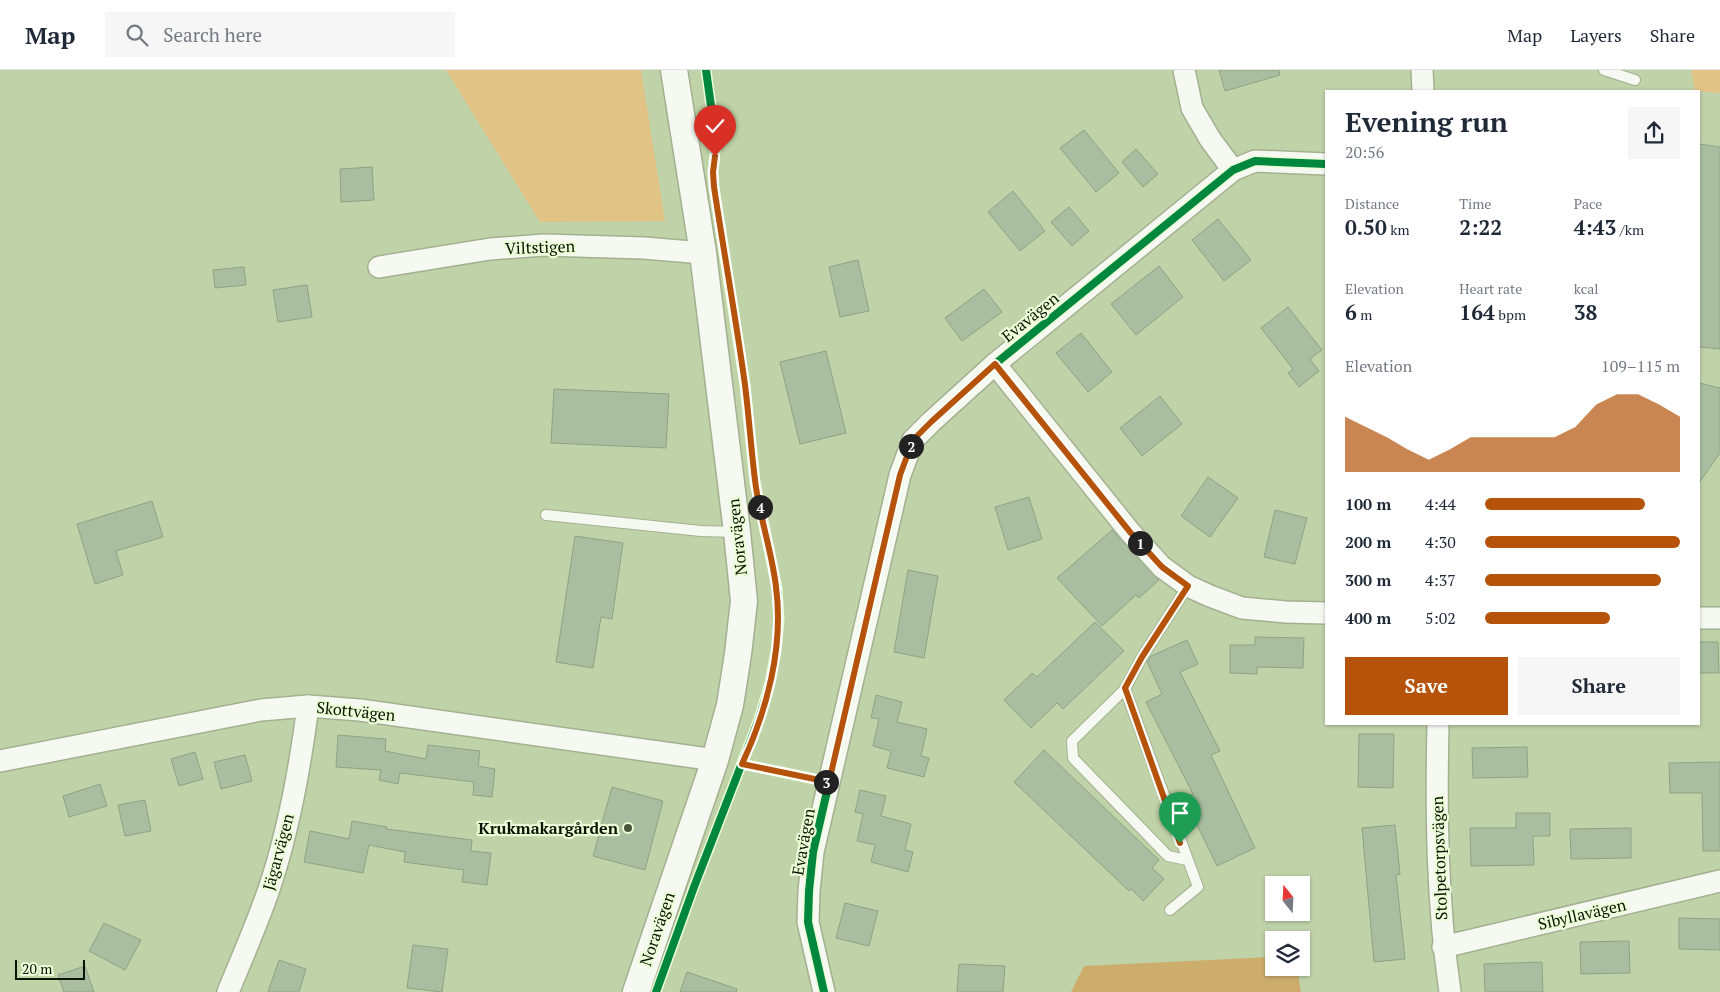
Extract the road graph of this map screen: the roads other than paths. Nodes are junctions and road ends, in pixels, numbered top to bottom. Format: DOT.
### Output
graph roads {
  1 [pos="674,70"];
  2 [pos="1184,70"];
  3 [pos="1422,70"];
  4 [pos="1604,70"];
  5 [pos="1635,80"];
  6 [pos="1423,90"];
  7 [pos="1325,164"];
  8 [pos="1232,170"];
  9 [pos="703,253"];
  10 [pos="379,267"];
  11 [pos="995,364"];
  12 [pos="546,515"];
  13 [pos="737,532"];
  14 [pos="1188,586"];
  15 [pos="1325,613"];
  16 [pos="1700,618"];
  17 [pos="1720,618"];
  18 [pos="1125,688"];
  19 [pos="308,706"];
  20 [pos="1438,725"];
  21 [pos="715,760"];
  22 [pos="0,761"];
  23 [pos="1187,860"];
  24 [pos="1720,881"];
  25 [pos="1170,910"];
  26 [pos="1443,947"];
  27 [pos="228,992"];
  28 [pos="636,992"];
  29 [pos="824,992"];
  30 [pos="1450,992"];
  1 -- 9 [label="street, Noravägen"];
  2 -- 8 [label="street"];
  3 -- 6 [label="street"];
  4 -- 5 [label="lane"];
  7 -- 8 [label="street, Evavägen"];
  8 -- 11 [label="street, Evavägen"];
  9 -- 10 [label="street, Viltstigen"];
  9 -- 13 [label="street, Noravägen"];
  11 -- 14 [label="street"];
  11 -- 29 [label="street, Evavägen"];
  12 -- 13 [label="lane"];
  13 -- 21 [label="street, Noravägen"];
  14 -- 15 [label="street"];
  14 -- 18 [label="lane"];
  16 -- 17 [label="street"];
  18 -- 23 [label="lane"];
  18 -- 23 [label="lane"];
  19 -- 21 [label="street, Skottvägen"];
  19 -- 22 [label="street, Skottvägen"];
  19 -- 27 [label="street, Jägarvägen"];
  20 -- 26 [label="street, Stolpetorpsvägen"];
  21 -- 28 [label="street, Noravägen"];
  23 -- 25 [label="lane"];
  24 -- 26 [label="street, Sibyllavägen"];
  26 -- 30 [label="street, Stolpetorpsvägen"];
}
